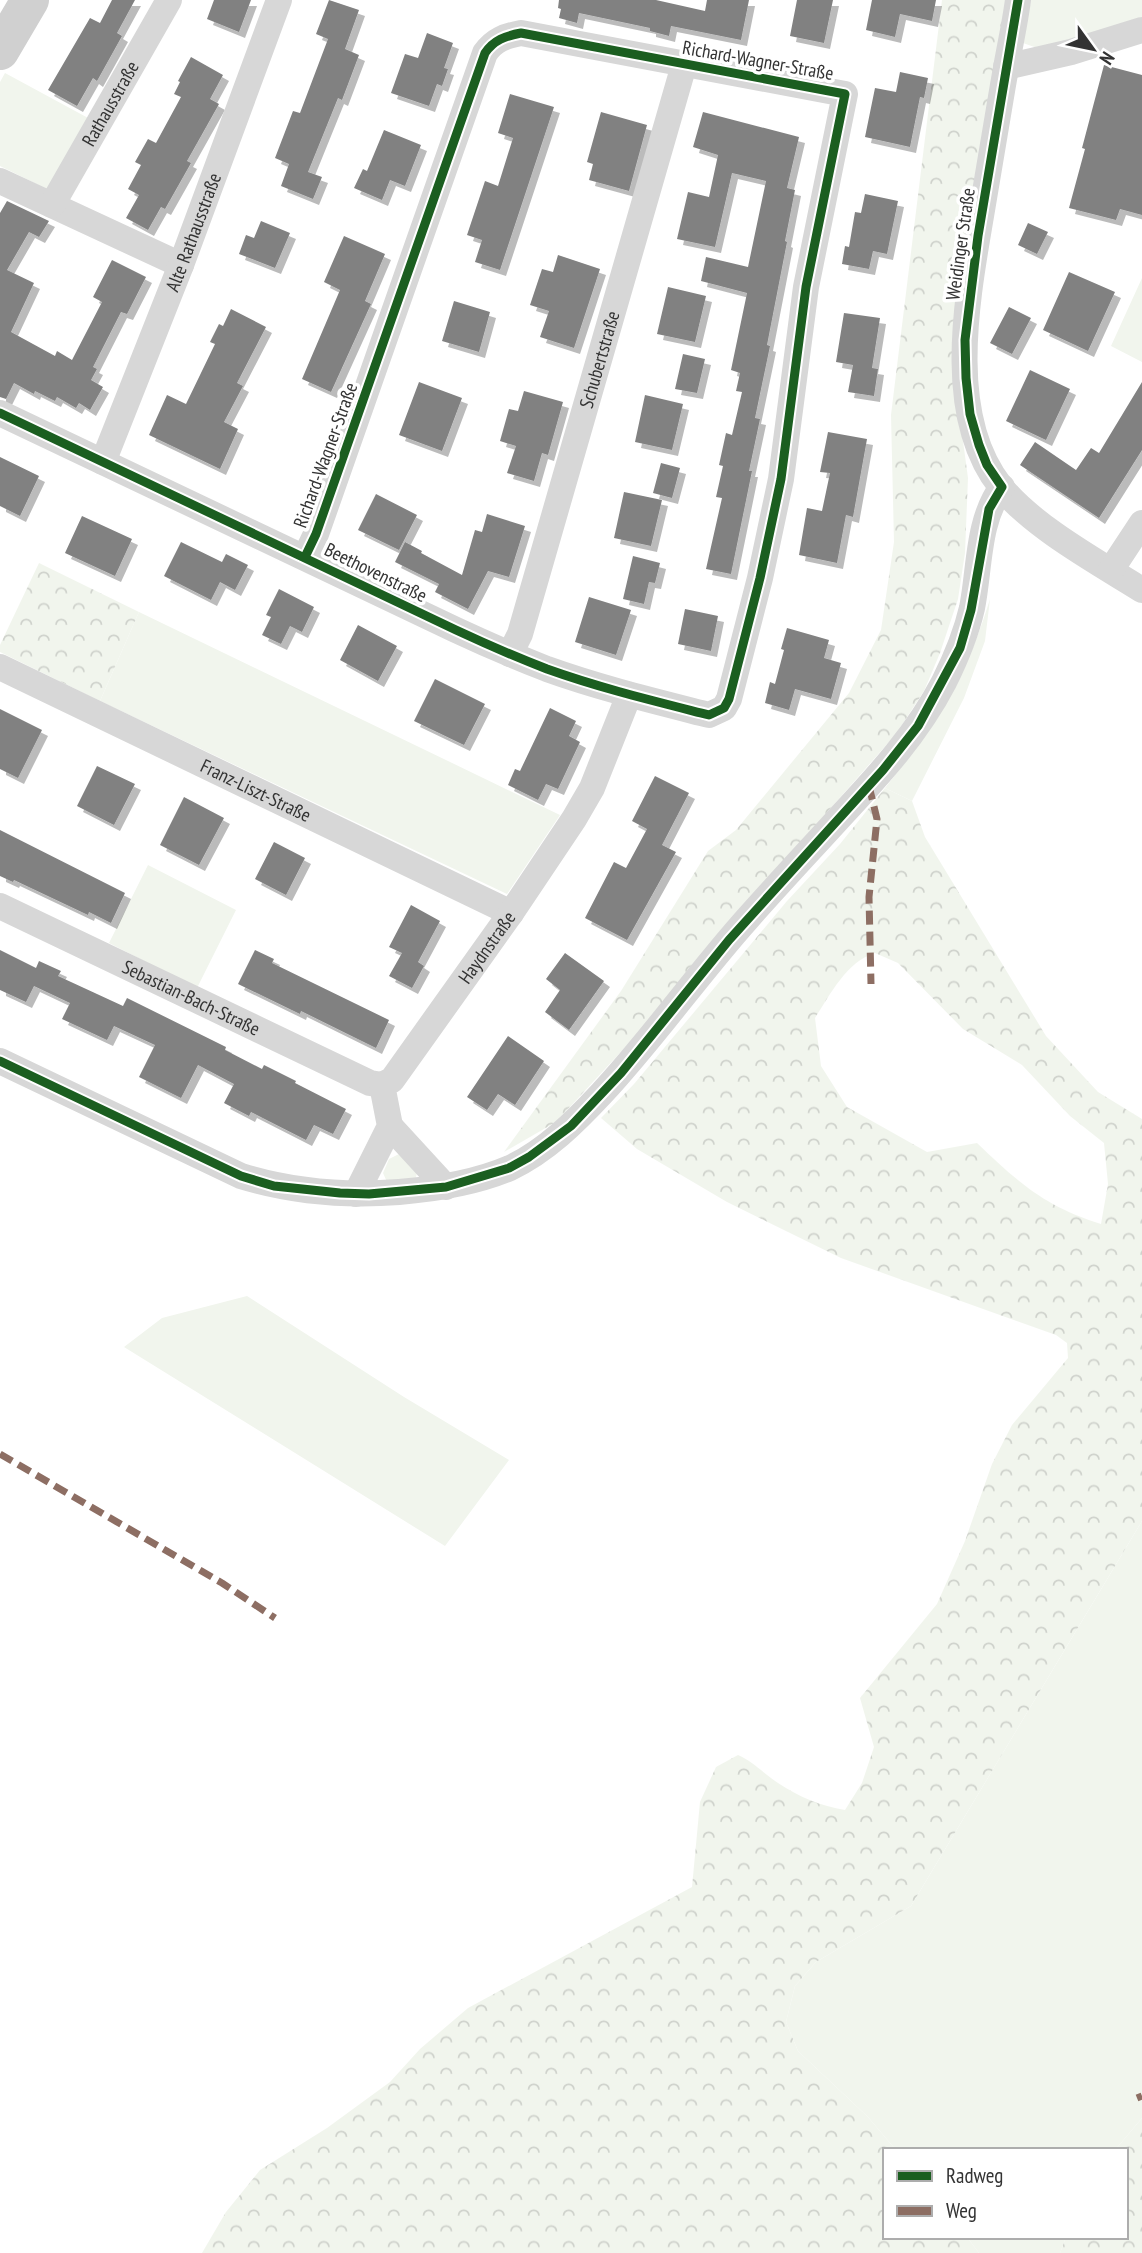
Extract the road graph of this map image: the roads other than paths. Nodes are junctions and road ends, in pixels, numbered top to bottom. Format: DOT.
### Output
graph roads {
  1 [pos="30,0"];
  2 [pos="169,0"];
  3 [pos="278,0"];
  4 [pos="1018,0"];
  5 [pos="1142,30"];
  6 [pos="0,51"];
  7 [pos="684,65"];
  8 [pos="1006,66"];
  9 [pos="0,180"];
  10 [pos="52,205"];
  11 [pos="181,265"];
  12 [pos="0,413"];
  13 [pos="103,462"];
  14 [pos="1002,487"];
  15 [pos="1142,523"];
  16 [pos="305,558"];
  17 [pos="1111,570"];
  18 [pos="1142,590"];
  19 [pos="510,654"];
  20 [pos="0,667"];
  21 [pos="629,695"];
  22 [pos="0,906"];
  23 [pos="511,913"];
  24 [pos="0,1061"];
  25 [pos="382,1084"];
  26 [pos="390,1126"];
  27 [pos="446,1187"];
  28 [pos="356,1194"];
  1 -- 6 [label="street"];
  2 -- 10 [label="street, Rathausstraße"];
  3 -- 11 [label="street, Alte Rathausstraße"];
  4 -- 8 [label="street, Weidinger Straße"];
  5 -- 8 [label="street"];
  7 -- 16 [label="street, Richard-Wagner-Straße"];
  7 -- 19 [label="street, Schubertstraße"];
  7 -- 21 [label="street, Richard-Wagner-Straße"];
  8 -- 14 [label="street, Weidinger Straße"];
  9 -- 10 [label="street"];
  10 -- 11 [label="street"];
  11 -- 13 [label="street, Alte Rathausstraße"];
  12 -- 13 [label="street, Beethovenstraße"];
  13 -- 16 [label="street, Beethovenstraße"];
  14 -- 17 [label="street, Weidinger Straße"];
  14 -- 27 [label="street"];
  15 -- 17 [label="street"];
  16 -- 19 [label="street, Beethovenstraße"];
  17 -- 18 [label="street, Weidinger Straße"];
  19 -- 21 [label="street, Beethovenstraße"];
  20 -- 23 [label="street, Franz-Liszt-Straße"];
  21 -- 23 [label="street, Haydnstraße"];
  22 -- 25 [label="street, Sebastian-Bach-Straße"];
  23 -- 25 [label="street, Haydnstraße"];
  24 -- 28 [label="street"];
  25 -- 26 [label="street"];
  26 -- 27 [label="street"];
  26 -- 28 [label="street"];
  27 -- 28 [label="street"];
}
